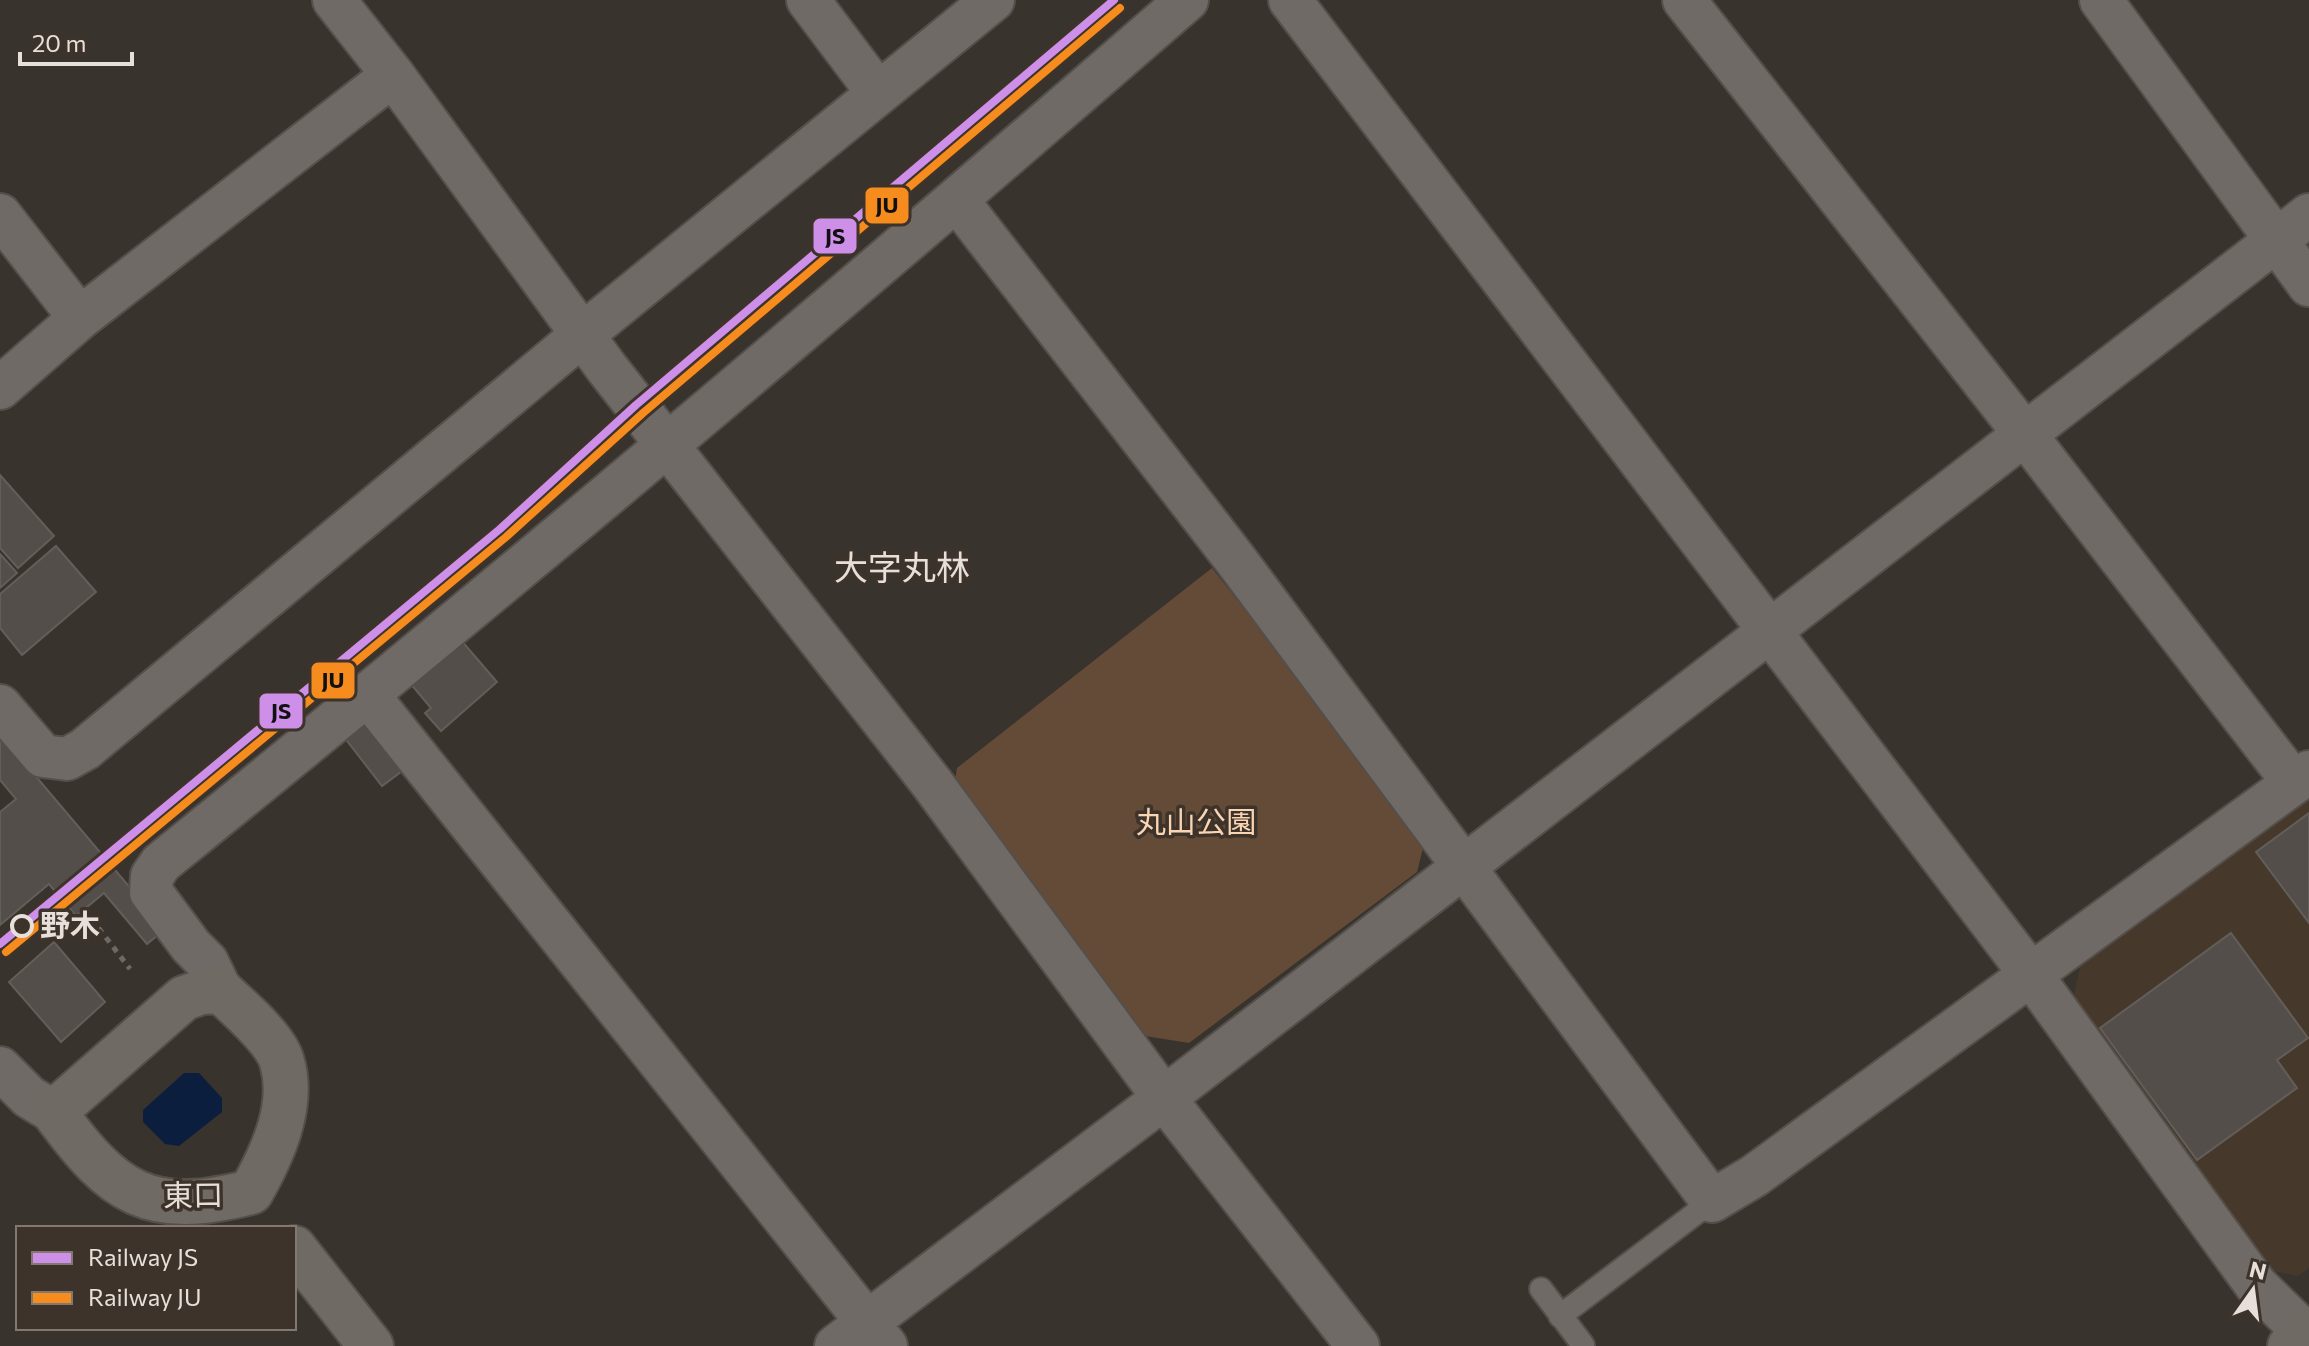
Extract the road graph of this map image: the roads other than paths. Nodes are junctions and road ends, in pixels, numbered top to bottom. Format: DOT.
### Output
graph roads {
  1 [pos="334,0"];
  2 [pos="808,0"];
  3 [pos="993,0"];
  4 [pos="1187,0"];
  5 [pos="1290,0"];
  6 [pos="1684,0"];
  7 [pos="2101,0"];
  8 [pos="393,75"];
  9 [pos="878,93"];
  10 [pos="957,200"];
  11 [pos="0,215"];
  12 [pos="2309,215"];
  13 [pos="2276,240"];
  14 [pos="2309,285"];
  15 [pos="80,318"];
  16 [pos="582,335"];
  17 [pos="0,388"];
  18 [pos="2024,433"];
  19 [pos="667,445"];
  20 [pos="1770,631"];
  21 [pos="368,695"];
  22 [pos="0,706"];
  23 [pos="2302,777"];
  24 [pos="1462,867"];
  25 [pos="2032,976"];
  26 [pos="221,991"];
  27 [pos="0,1068"];
  28 [pos="1164,1098"];
  29 [pos="54,1112"];
  30 [pos="251,1192"];
  31 [pos="1712,1201"];
  32 [pos="277,1226"];
  33 [pos="296,1251"];
  34 [pos="1541,1289"];
  35 [pos="1560,1316"];
  36 [pos="863,1338"];
  37 [pos="2304,1338"];
  38 [pos="1583,1345"];
  39 [pos="371,1346"];
  40 [pos="1358,1346"];
  1 -- 8 [label="street"];
  2 -- 9 [label="street"];
  3 -- 9 [label="street"];
  4 -- 10 [label="street"];
  5 -- 20 [label="street"];
  6 -- 18 [label="street"];
  7 -- 13 [label="street"];
  8 -- 15 [label="street"];
  8 -- 16 [label="street"];
  9 -- 16 [label="street"];
  10 -- 19 [label="street"];
  10 -- 24 [label="street"];
  11 -- 15 [label="street"];
  12 -- 13 [label="street"];
  13 -- 14 [label="street"];
  13 -- 18 [label="street"];
  15 -- 17 [label="street"];
  16 -- 19 [label="street"];
  16 -- 22 [label="street"];
  18 -- 20 [label="street"];
  18 -- 23 [label="street"];
  19 -- 21 [label="street"];
  19 -- 28 [label="street"];
  20 -- 24 [label="street"];
  20 -- 25 [label="street"];
  21 -- 26 [label="street"];
  21 -- 36 [label="street"];
  23 -- 25 [label="street"];
  24 -- 28 [label="street"];
  24 -- 31 [label="street"];
  25 -- 31 [label="street"];
  25 -- 37 [label="street"];
  26 -- 29 [label="street"];
  26 -- 30 [label="street, 東口"];
  27 -- 29 [label="street"];
  28 -- 36 [label="street"];
  28 -- 40 [label="street"];
  29 -- 30 [label="street, 東口"];
  30 -- 32 [label="street"];
  31 -- 35 [label="lane"];
  33 -- 39 [label="street"];
  34 -- 35 [label="lane"];
  35 -- 38 [label="lane"];
}
